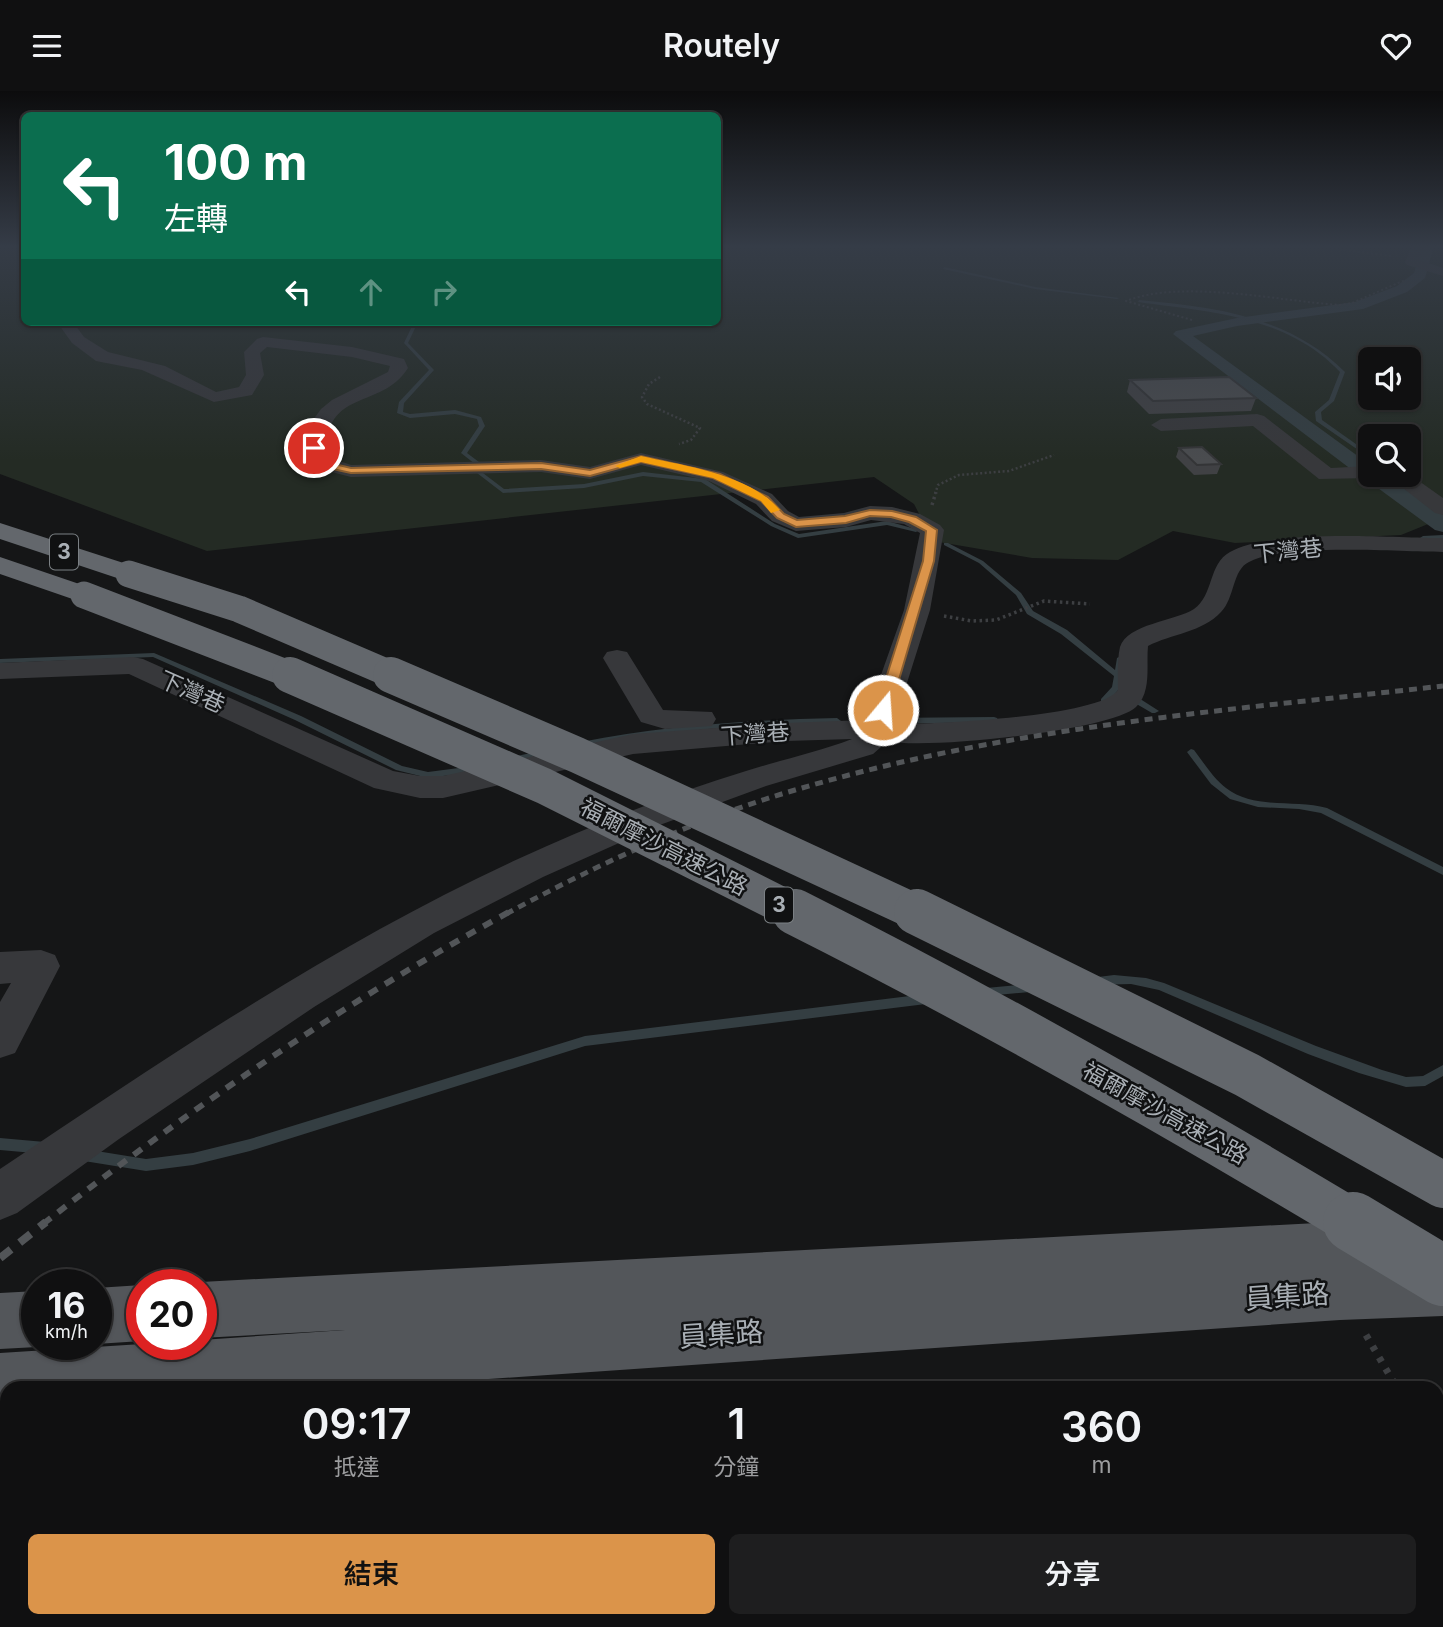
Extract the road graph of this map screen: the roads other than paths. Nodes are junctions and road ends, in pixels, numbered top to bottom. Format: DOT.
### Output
graph roads {
  1 [pos="68,326"];
  2 [pos="1161,425"];
  3 [pos="1358,473"];
  4 [pos="1413,487"];
  5 [pos="1443,508"];
  6 [pos="0,531"];
  7 [pos="1443,545"];
  8 [pos="0,565"];
  9 [pos="617,658"];
  10 [pos="0,671"];
  11 [pos="880,720"];
  12 [pos="0,968"];
  13 [pos="0,1040"];
  14 [pos="1443,1185"];
  15 [pos="12,1188"];
  16 [pos="1443,1243"];
  17 [pos="1443,1276"];
  18 [pos="1443,1288"];
  19 [pos="217,1309"];
  20 [pos="21,1320"];
  21 [pos="0,1321"];
  22 [pos="29,1381"];
  1 -- 11 [label="street"];
  2 -- 3 [label="street"];
  4 -- 5 [label="street"];
  6 -- 14 [label="highway, 福爾摩沙高速公路 / 3, bridge"];
  7 -- 11 [label="street, 下灣巷"];
  8 -- 17 [label="highway, 福爾摩沙高速公路 / 3, bridge"];
  9 -- 11 [label="street"];
  10 -- 11 [label="street, 下灣巷"];
  11 -- 15 [label="street"];
  12 -- 13 [label="street"];
  16 -- 19 [label="main road, 員集路"];
  18 -- 22 [label="main road, 員集路"];
  20 -- 21 [label="main road"];
}
